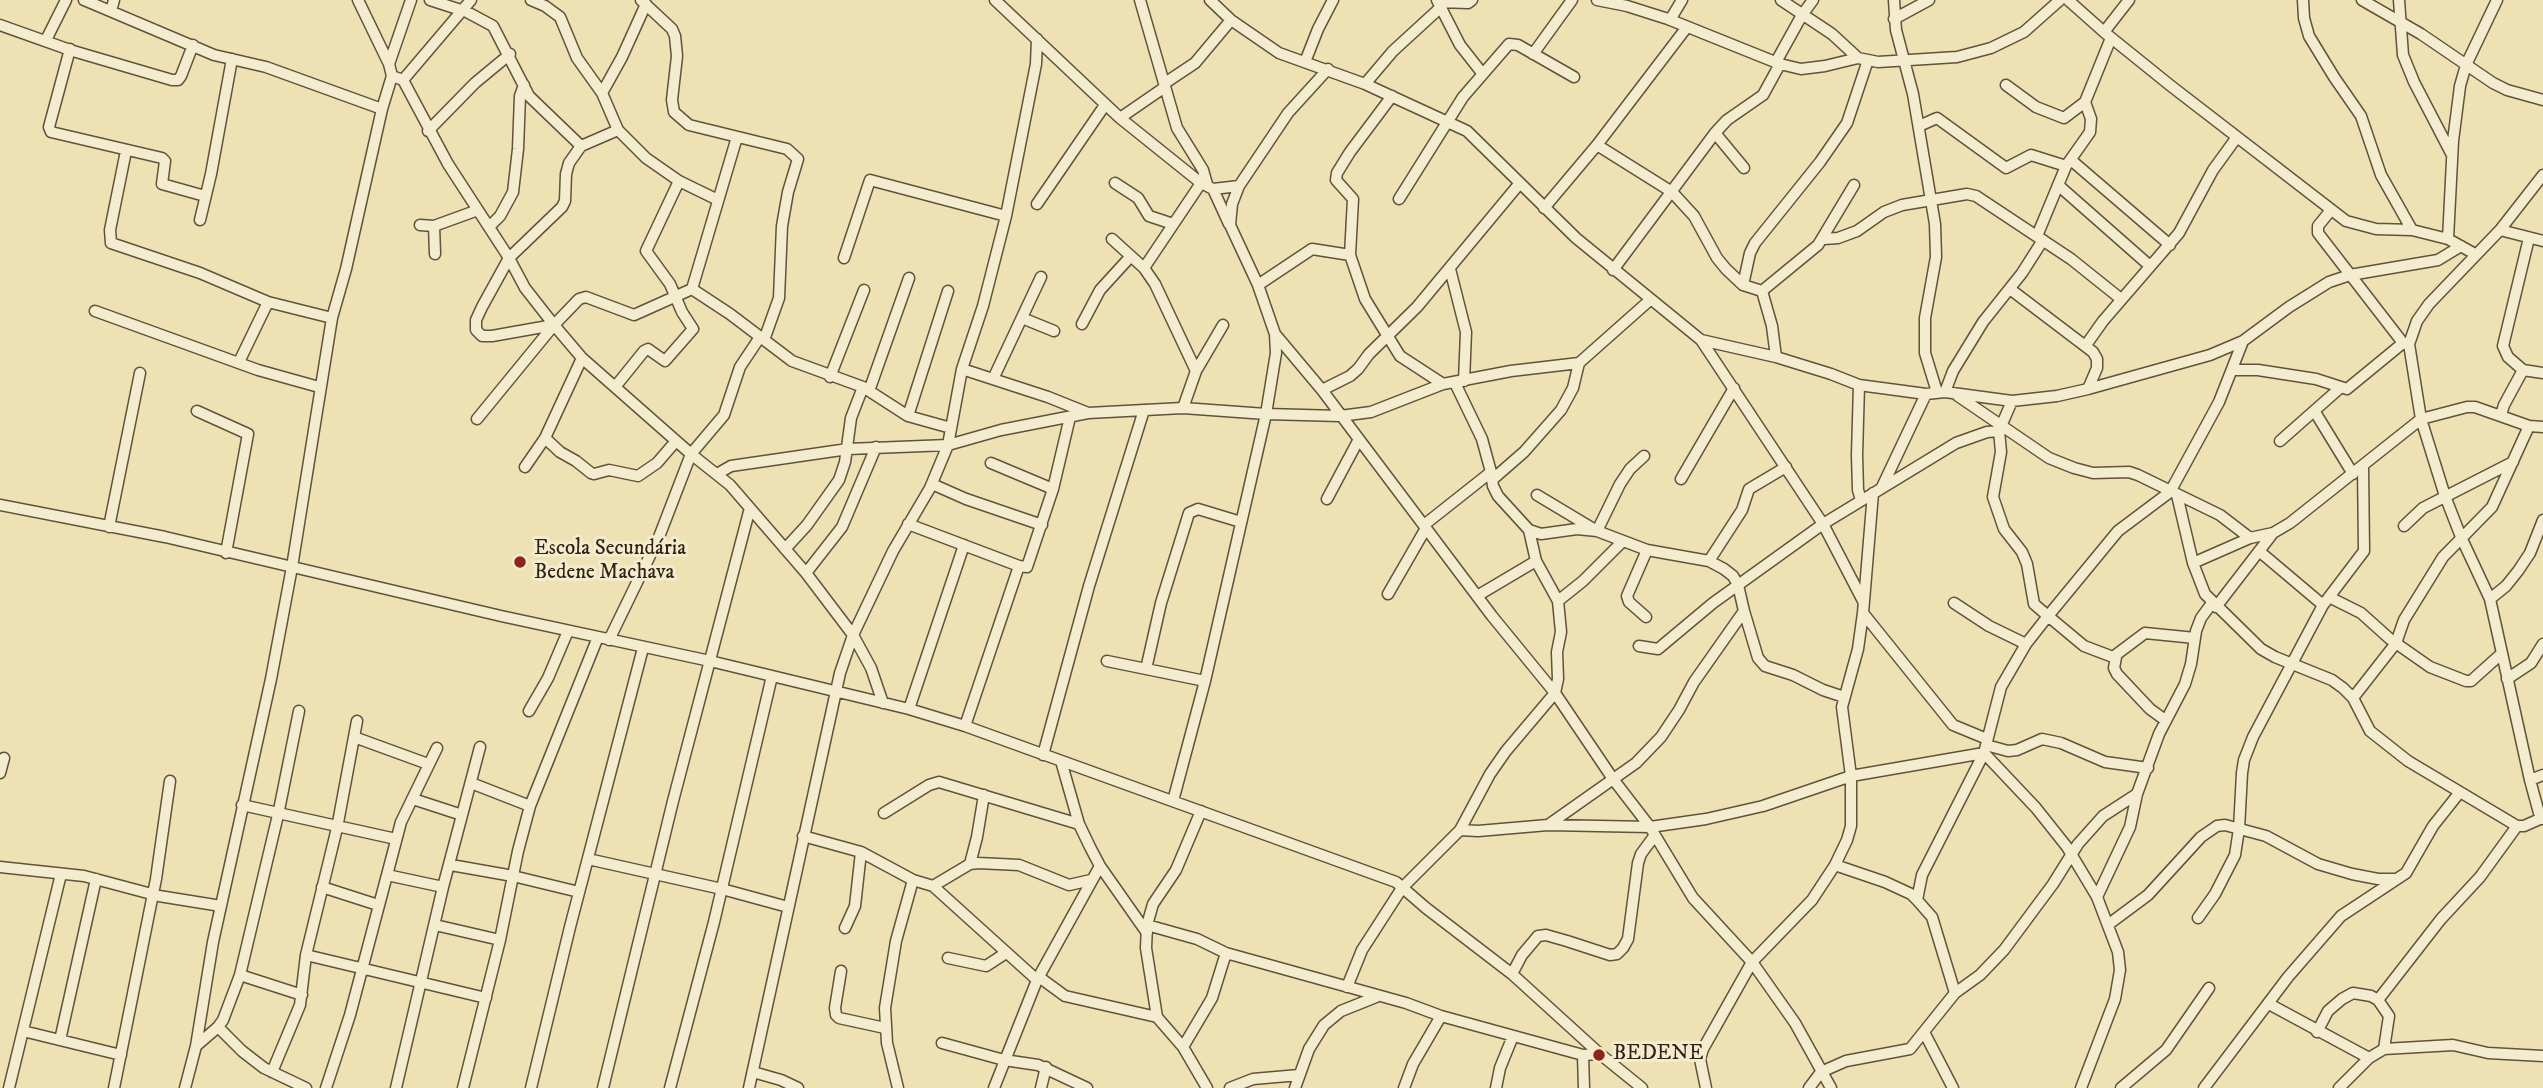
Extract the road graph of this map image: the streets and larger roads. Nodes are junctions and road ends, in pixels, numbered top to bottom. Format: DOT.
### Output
graph roads {
  1 [pos="66,0"];
  2 [pos="84,0"];
  3 [pos="114,0"];
  4 [pos="358,0"];
  5 [pos="411,0"];
  6 [pos="430,0"];
  7 [pos="471,0"];
  8 [pos="995,0"];
  9 [pos="1140,0"];
  10 [pos="1210,0"];
  11 [pos="1334,0"];
  12 [pos="1472,0"];
  13 [pos="1572,0"];
  14 [pos="1597,0"];
  15 [pos="1682,0"];
  16 [pos="1780,0"];
  17 [pos="1813,0"];
  18 [pos="1894,0"];
  19 [pos="1929,0"];
  20 [pos="2060,0"];
  21 [pos="2068,0"];
  22 [pos="2129,0"];
  23 [pos="2303,0"];
  24 [pos="2362,0"];
  25 [pos="2399,0"];
  26 [pos="2497,0"];
  27 [pos="535,1"];
  28 [pos="643,2"];
  29 [pos="1439,3"];
  30 [pos="1630,3"];
  31 [pos="111,11"];
  32 [pos="463,11"];
  33 [pos="1802,15"];
  34 [pos="1894,19"];
  35 [pos="1231,20"];
  36 [pos="1670,20"];
  37 [pos="2399,21"];
  38 [pos="0,25"];
  39 [pos="1687,27"];
  40 [pos="2107,35"];
  41 [pos="1037,39"];
  42 [pos="46,40"];
  43 [pos="193,45"];
  44 [pos="70,49"];
  45 [pos="510,54"];
  46 [pos="1533,54"];
  47 [pos="232,59"];
  48 [pos="1863,59"];
  49 [pos="1905,61"];
  50 [pos="1305,62"];
  51 [pos="1778,63"];
  52 [pos="389,64"];
  53 [pos="2466,65"];
  54 [pos="1328,69"];
  55 [pos="1482,73"];
  56 [pos="392,76"];
  57 [pos="1574,77"];
  58 [pos="403,79"];
  59 [pos="1364,84"];
  60 [pos="524,85"];
  61 [pos="1165,85"];
  62 [pos="2006,85"];
  63 [pos="602,93"];
  64 [pos="1392,96"];
  65 [pos="2543,100"];
  66 [pos="2085,102"];
  67 [pos="1105,105"];
  68 [pos="382,109"];
  69 [pos="1120,118"];
  70 [pos="1447,120"];
  71 [pos="1919,126"];
  72 [pos="618,130"];
  73 [pos="428,131"];
  74 [pos="1715,133"];
  75 [pos="737,137"];
  76 [pos="2237,137"];
  77 [pos="1597,145"];
  78 [pos="581,146"];
  79 [pos="126,151"];
  80 [pos="2452,156"];
  81 [pos="2069,163"];
  82 [pos="1744,168"];
  83 [pos="2543,175"];
  84 [pos="679,181"];
  85 [pos="1115,183"];
  86 [pos="1520,183"];
  87 [pos="1207,185"];
  88 [pos="1854,185"];
  89 [pos="1239,186"];
  90 [pos="2058,186"];
  91 [pos="1672,192"];
  92 [pos="205,196"];
  93 [pos="1399,199"];
  94 [pos="718,200"];
  95 [pos="1930,200"];
  96 [pos="1037,204"];
  97 [pos="1544,208"];
  98 [pos="478,210"];
  99 [pos="2330,210"];
  100 [pos="1006,216"];
  101 [pos="200,220"];
  102 [pos="1173,224"];
  103 [pos="421,225"];
  104 [pos="1230,225"];
  105 [pos="434,226"];
  106 [pos="489,227"];
  107 [pos="2412,230"];
  108 [pos="2500,230"];
  109 [pos="2040,238"];
  110 [pos="2529,238"];
  111 [pos="1112,239"];
  112 [pos="1824,239"];
  113 [pos="2448,239"];
  114 [pos="2543,241"];
  115 [pos="2170,245"];
  116 [pos="2461,246"];
  117 [pos="435,254"];
  118 [pos="2475,254"];
  119 [pos="1350,255"];
  120 [pos="1130,256"];
  121 [pos="509,258"];
  122 [pos="844,258"];
  123 [pos="2150,265"];
  124 [pos="1144,268"];
  125 [pos="1450,269"];
  126 [pos="1613,270"];
  127 [pos="2350,275"];
  128 [pos="1041,277"];
  129 [pos="909,278"];
  130 [pos="1258,285"];
  131 [pos="1744,285"];
  132 [pos="692,289"];
  133 [pos="2010,289"];
  134 [pos="864,290"];
  135 [pos="948,291"];
  136 [pos="1762,291"];
  137 [pos="675,295"];
  138 [pos="2122,299"];
  139 [pos="1650,300"];
  140 [pos="268,302"];
  141 [pos="95,311"];
  142 [pos="332,318"];
  143 [pos="1022,318"];
  144 [pos="1082,324"];
  145 [pos="554,325"];
  146 [pos="1223,325"];
  147 [pos="1054,331"];
  148 [pos="1275,334"];
  149 [pos="1389,335"];
  150 [pos="762,338"];
  151 [pos="1701,340"];
  152 [pos="2243,341"];
  153 [pos="2406,343"];
  154 [pos="2086,345"];
  155 [pos="1776,357"];
  156 [pos="582,358"];
  157 [pos="239,362"];
  158 [pos="1579,363"];
  159 [pos="962,369"];
  160 [pos="2232,370"];
  161 [pos="2523,370"];
  162 [pos="1196,371"];
  163 [pos="140,373"];
  164 [pos="2543,373"];
  165 [pos="830,377"];
  166 [pos="993,379"];
  167 [pos="1460,382"];
  168 [pos="1443,384"];
  169 [pos="1859,385"];
  170 [pos="319,387"];
  171 [pos="615,387"];
  172 [pos="1734,388"];
  173 [pos="2340,388"];
  174 [pos="866,389"];
  175 [pos="2088,389"];
  176 [pos="1322,390"];
  177 [pos="1936,393"];
  178 [pos="1956,395"];
  179 [pos="2012,401"];
  180 [pos="1183,408"];
  181 [pos="1144,410"];
  182 [pos="197,411"];
  183 [pos="2315,412"];
  184 [pos="1088,413"];
  185 [pos="1266,414"];
  186 [pos="2501,415"];
  187 [pos="908,416"];
  188 [pos="1340,416"];
  189 [pos="1070,417"];
  190 [pos="477,419"];
  191 [pos="2421,419"];
  192 [pos="2529,426"];
  193 [pos="2543,427"];
  194 [pos="951,428"];
  195 [pos="2000,429"];
  196 [pos="545,438"];
  197 [pos="1359,439"];
  198 [pos="676,441"];
  199 [pos="2280,441"];
  200 [pos="948,445"];
  201 [pos="876,447"];
  202 [pos="848,449"];
  203 [pos="691,454"];
  204 [pos="1644,456"];
  205 [pos="2513,462"];
  206 [pos="991,463"];
  207 [pos="2363,466"];
  208 [pos="526,467"];
  209 [pos="1786,467"];
  210 [pos="717,474"];
  211 [pos="2353,474"];
  212 [pos="1492,475"];
  213 [pos="1681,479"];
  214 [pos="932,484"];
  215 [pos="1053,489"];
  216 [pos="1877,491"];
  217 [pos="2174,494"];
  218 [pos="1537,495"];
  219 [pos="2445,496"];
  220 [pos="1327,499"];
  221 [pos="1861,500"];
  222 [pos="0,505"];
  223 [pos="750,508"];
  224 [pos="2543,520"];
  225 [pos="1241,522"];
  226 [pos="908,524"];
  227 [pos="1822,524"];
  228 [pos="1042,525"];
  229 [pos="1425,526"];
  230 [pos="2404,526"];
  231 [pos="109,527"];
  232 [pos="1528,530"];
  233 [pos="1597,531"];
  234 [pos="2273,533"];
  235 [pos="2461,537"];
  236 [pos="2250,538"];
  237 [pos="1623,541"];
  238 [pos="964,545"];
  239 [pos="785,549"];
  240 [pos="1647,550"];
  241 [pos="2259,551"];
  242 [pos="226,552"];
  243 [pos="1536,561"];
  244 [pos="1709,561"];
  245 [pos="2193,563"];
  246 [pos="1019,566"];
  247 [pos="292,567"];
  248 [pos="806,573"];
  249 [pos="1738,585"];
  250 [pos="1388,594"];
  251 [pos="1477,596"];
  252 [pos="2490,599"];
  253 [pos="1558,601"];
  254 [pos="2326,601"];
  255 [pos="1954,603"];
  256 [pos="2214,605"];
  257 [pos="1863,608"];
  258 [pos="1744,611"];
  259 [pos="2048,616"];
  260 [pos="1646,617"];
  261 [pos="568,631"];
  262 [pos="853,635"];
  263 [pos="598,637"];
  264 [pos="2195,638"];
  265 [pos="609,640"];
  266 [pos="2396,643"];
  267 [pos="2026,644"];
  268 [pos="2543,644"];
  269 [pos="1639,646"];
  270 [pos="643,648"];
  271 [pos="2501,654"];
  272 [pos="2116,657"];
  273 [pos="710,661"];
  274 [pos="1107,661"];
  275 [pos="2291,662"];
  276 [pos="1146,669"];
  277 [pos="772,676"];
  278 [pos="2507,679"];
  279 [pos="1205,681"];
  280 [pos="835,692"];
  281 [pos="1555,693"];
  282 [pos="1844,697"];
  283 [pos="2353,698"];
  284 [pos="883,703"];
  285 [pos="909,709"];
  286 [pos="299,711"];
  287 [pos="529,711"];
  288 [pos="2165,720"];
  289 [pos="357,721"];
  290 [pos="965,726"];
  291 [pos="354,737"];
  292 [pos="1985,745"];
  293 [pos="480,747"];
  294 [pos="437,748"];
  295 [pos="1043,755"];
  296 [pos="4,758"];
  297 [pos="1061,761"];
  298 [pos="428,764"];
  299 [pos="2148,768"];
  300 [pos="0,772"];
  301 [pos="2543,775"];
  302 [pos="1850,776"];
  303 [pos="1613,779"];
  304 [pos="2530,780"];
  305 [pos="170,782"];
  306 [pos="471,783"];
  307 [pos="2460,792"];
  308 [pos="2137,794"];
  309 [pos="984,795"];
  310 [pos="412,799"];
  311 [pos="1173,801"];
  312 [pos="242,805"];
  313 [pos="530,806"];
  314 [pos="1201,811"];
  315 [pos="884,813"];
  316 [pos="278,815"];
  317 [pos="463,815"];
  318 [pos="2543,818"];
  319 [pos="1079,824"];
  320 [pos="1548,825"];
  321 [pos="2517,826"];
  322 [pos="337,828"];
  323 [pos="2239,829"];
  324 [pos="1460,830"];
  325 [pos="1653,831"];
  326 [pos="803,836"];
  327 [pos="396,839"];
  328 [pos="861,852"];
  329 [pos="2071,854"];
  330 [pos="588,859"];
  331 [pos="970,864"];
  332 [pos="451,865"];
  333 [pos="1835,865"];
  334 [pos="1100,866"];
  335 [pos="0,867"];
  336 [pos="61,874"];
  337 [pos="387,875"];
  338 [pos="654,875"];
  339 [pos="513,876"];
  340 [pos="96,879"];
  341 [pos="2395,879"];
  342 [pos="913,880"];
  343 [pos="1091,880"];
  344 [pos="933,886"];
  345 [pos="322,887"];
  346 [pos="443,887"];
  347 [pos="1402,888"];
  348 [pos="722,889"];
  349 [pos="579,892"];
  350 [pos="152,893"];
  351 [pos="2097,897"];
  352 [pos="1917,900"];
  353 [pos="378,905"];
  354 [pos="220,906"];
  355 [pos="788,907"];
  356 [pos="2198,918"];
  357 [pos="435,925"];
  358 [pos="2109,925"];
  359 [pos="845,928"];
  360 [pos="1147,929"];
  361 [pos="500,940"];
  362 [pos="1006,953"];
  363 [pos="1226,953"];
  364 [pos="306,955"];
  365 [pos="948,958"];
  366 [pos="1752,962"];
  367 [pos="362,968"];
  368 [pos="841,971"];
  369 [pos="1512,974"];
  370 [pos="240,975"];
  371 [pos="1038,979"];
  372 [pos="421,982"];
  373 [pos="1349,988"];
  374 [pos="2209,988"];
  375 [pos="1955,993"];
  376 [pos="302,995"];
  377 [pos="1376,996"];
  378 [pos="486,998"];
  379 [pos="2378,1000"];
  380 [pos="2269,1004"];
  381 [pos="1340,1011"];
  382 [pos="1441,1016"];
  383 [pos="1157,1017"];
  384 [pos="218,1027"];
  385 [pos="885,1028"];
  386 [pos="23,1031"];
  387 [pos="2317,1031"];
  388 [pos="1924,1032"];
  389 [pos="1513,1036"];
  390 [pos="60,1040"];
  391 [pos="942,1043"];
  392 [pos="196,1046"];
  393 [pos="1183,1047"];
  394 [pos="2384,1049"];
  395 [pos="1600,1054"];
  396 [pos="121,1055"];
  397 [pos="1583,1055"];
  398 [pos="2543,1056"];
  399 [pos="2369,1058"];
  400 [pos="1004,1060"];
  401 [pos="1046,1067"];
  402 [pos="272,1072"];
  403 [pos="753,1072"];
  404 [pos="1821,1072"];
  405 [pos="1299,1075"];
  406 [pos="9,1088"];
  407 [pos="114,1088"];
  408 [pos="185,1088"];
  409 [pos="306,1088"];
  410 [pos="326,1088"];
  411 [pos="396,1088"];
  412 [pos="463,1088"];
  413 [pos="531,1088"];
  414 [pos="603,1088"];
  415 [pos="670,1088"];
  416 [pos="749,1088"];
  417 [pos="798,1088"];
  418 [pos="898,1088"];
  419 [pos="994,1088"];
  420 [pos="1041,1088"];
  421 [pos="1087,1088"];
  422 [pos="1207,1088"];
  423 [pos="1230,1088"];
  424 [pos="1295,1088"];
  425 [pos="1404,1088"];
  426 [pos="1496,1088"];
  427 [pos="1584,1088"];
  428 [pos="1642,1088"];
  429 [pos="1706,1088"];
  430 [pos="1809,1088"];
  431 [pos="1831,1088"];
  432 [pos="1953,1088"];
  433 [pos="2081,1088"];
  434 [pos="2121,1088"];
  435 [pos="2204,1088"];
  436 [pos="2339,1088"];
  1 -- 42 [label="street"];
  2 -- 31 [label="street"];
  3 -- 31 [label="street"];
  4 -- 52 [label="street"];
  5 -- 52 [label="street"];
  6 -- 32 [label="street"];
  7 -- 32 [label="street"];
  8 -- 41 [label="street"];
  9 -- 61 [label="street"];
  10 -- 35 [label="street"];
  11 -- 50 [label="street"];
  12 -- 29 [label="street"];
  13 -- 46 [label="street"];
  14 -- 30 [label="street"];
  15 -- 36 [label="street"];
  16 -- 33 [label="street"];
  17 -- 33 [label="street"];
  18 -- 34 [label="street"];
  19 -- 34 [label="street"];
  20 -- 49 [label="street"];
  21 -- 40 [label="street"];
  22 -- 40 [label="street"];
  23 -- 107 [label="street"];
  24 -- 37 [label="street"];
  25 -- 37 [label="street"];
  26 -- 53 [label="street"];
  27 -- 63 [label="street"];
  28 -- 63 [label="street"];
  28 -- 75 [label="street"];
  29 -- 55 [label="street"];
  29 -- 59 [label="street"];
  30 -- 36 [label="street"];
  31 -- 43 [label="street"];
  32 -- 45 [label="street"];
  32 -- 58 [label="street"];
  33 -- 48 [label="street"];
  33 -- 51 [label="street"];
  34 -- 49 [label="street"];
  35 -- 50 [label="street"];
  35 -- 61 [label="street"];
  36 -- 39 [label="street"];
  37 -- 53 [label="street"];
  37 -- 80 [label="street"];
  38 -- 42 [label="street"];
  39 -- 51 [label="street"];
  39 -- 77 [label="street"];
  40 -- 66 [label="street"];
  40 -- 76 [label="street"];
  41 -- 67 [label="street"];
  41 -- 100 [label="street"];
  42 -- 44 [label="street"];
  43 -- 44 [label="street"];
  43 -- 47 [label="street"];
  44 -- 79 [label="street"];
  45 -- 60 [label="street"];
  45 -- 73 [label="street"];
  46 -- 55 [label="street"];
  46 -- 57 [label="street"];
  47 -- 68 [label="street"];
  47 -- 92 [label="street"];
  48 -- 49 [label="street"];
  48 -- 51 [label="street"];
  48 -- 131 [label="street"];
  49 -- 71 [label="street"];
  50 -- 54 [label="street"];
  51 -- 74 [label="street"];
  52 -- 56 [label="street"];
  53 -- 65 [label="street"];
  53 -- 80 [label="street"];
  54 -- 59 [label="street"];
  54 -- 89 [label="street"];
  55 -- 70 [label="street"];
  56 -- 58 [label="street"];
  56 -- 68 [label="street"];
  58 -- 73 [label="street"];
  59 -- 64 [label="street"];
  60 -- 78 [label="street"];
  60 -- 106 [label="street"];
  61 -- 69 [label="street"];
  61 -- 87 [label="street"];
  62 -- 66 [label="street"];
  63 -- 72 [label="street"];
  64 -- 70 [label="street"];
  64 -- 119 [label="street"];
  66 -- 81 [label="street"];
  67 -- 69 [label="street"];
  67 -- 96 [label="street"];
  68 -- 142 [label="street"];
  69 -- 87 [label="street"];
  70 -- 86 [label="street"];
  70 -- 93 [label="street"];
  71 -- 81 [label="street"];
  71 -- 95 [label="street"];
  72 -- 78 [label="street"];
  72 -- 84 [label="street"];
  73 -- 98 [label="street"];
  74 -- 82 [label="street"];
  74 -- 91 [label="street"];
  75 -- 94 [label="street"];
  75 -- 150 [label="street"];
  76 -- 99 [label="street"];
  76 -- 115 [label="street"];
  77 -- 91 [label="street"];
  77 -- 97 [label="street"];
  78 -- 121 [label="street"];
  79 -- 92 [label="street"];
  79 -- 140 [label="street"];
  80 -- 113 [label="street"];
  81 -- 90 [label="street"];
  81 -- 115 [label="street"];
  83 -- 108 [label="street"];
  84 -- 94 [label="street"];
  84 -- 137 [label="street"];
  85 -- 102 [label="street"];
  86 -- 97 [label="street"];
  86 -- 125 [label="street"];
  87 -- 89 [label="street"];
  87 -- 102 [label="street"];
  87 -- 104 [label="street"];
  88 -- 112 [label="street"];
  89 -- 104 [label="street"];
  90 -- 109 [label="street"];
  90 -- 123 [label="street"];
  91 -- 126 [label="street"];
  91 -- 131 [label="street"];
  92 -- 101 [label="street"];
  94 -- 132 [label="street"];
  95 -- 109 [label="street"];
  95 -- 112 [label="street"];
  95 -- 177 [label="street"];
  97 -- 126 [label="street"];
  98 -- 105 [label="street"];
  98 -- 106 [label="street"];
  99 -- 107 [label="street"];
  99 -- 127 [label="street"];
  100 -- 122 [label="street"];
  100 -- 159 [label="street"];
  102 -- 124 [label="street"];
  103 -- 105 [label="street"];
  104 -- 130 [label="street"];
  105 -- 117 [label="street"];
  106 -- 121 [label="street"];
  107 -- 113 [label="street"];
  108 -- 110 [label="street"];
  108 -- 118 [label="street"];
  109 -- 133 [label="street"];
  109 -- 138 [label="street"];
  110 -- 114 [label="street"];
  110 -- 161 [label="street"];
  111 -- 120 [label="street"];
  112 -- 136 [label="street"];
  113 -- 116 [label="street"];
  115 -- 123 [label="street"];
  116 -- 118 [label="street"];
  116 -- 127 [label="street"];
  118 -- 153 [label="street"];
  119 -- 130 [label="street"];
  119 -- 149 [label="street"];
  120 -- 124 [label="street"];
  120 -- 144 [label="street"];
  121 -- 145 [label="street"];
  121 -- 145 [label="street"];
  123 -- 138 [label="street"];
  124 -- 162 [label="street"];
  125 -- 149 [label="street"];
  125 -- 167 [label="street"];
  126 -- 139 [label="street"];
  127 -- 152 [label="street"];
  127 -- 153 [label="street"];
  128 -- 143 [label="street"];
  129 -- 174 [label="street"];
  130 -- 148 [label="street"];
  131 -- 136 [label="street"];
  132 -- 137 [label="street"];
  132 -- 150 [label="street"];
  133 -- 154 [label="street"];
  133 -- 177 [label="street"];
  134 -- 165 [label="street"];
  135 -- 187 [label="street"];
  136 -- 155 [label="street"];
  137 -- 145 [label="street"];
  137 -- 171 [label="street"];
  138 -- 154 [label="street"];
  139 -- 151 [label="street"];
  139 -- 158 [label="street"];
  140 -- 142 [label="street"];
  140 -- 157 [label="street"];
  141 -- 157 [label="street"];
  142 -- 170 [label="street"];
  143 -- 147 [label="street"];
  143 -- 166 [label="street"];
  145 -- 156 [label="street"];
  145 -- 190 [label="street"];
  146 -- 162 [label="street"];
  148 -- 176 [label="street"];
  148 -- 185 [label="street"];
  149 -- 168 [label="street"];
  149 -- 176 [label="street"];
  150 -- 165 [label="street"];
  150 -- 203 [label="street"];
  151 -- 155 [label="street"];
  151 -- 172 [label="street"];
  152 -- 160 [label="street"];
  152 -- 175 [label="street"];
  153 -- 173 [label="street"];
  153 -- 191 [label="street"];
  154 -- 175 [label="street"];
  155 -- 169 [label="street"];
  156 -- 171 [label="street"];
  156 -- 196 [label="street"];
  157 -- 170 [label="street"];
  158 -- 167 [label="street"];
  158 -- 212 [label="street"];
  159 -- 166 [label="street"];
  159 -- 194 [label="street"];
  160 -- 173 [label="street"];
  160 -- 217 [label="street"];
  161 -- 164 [label="street"];
  161 -- 186 [label="street"];
  162 -- 180 [label="street"];
  163 -- 231 [label="street"];
  165 -- 174 [label="street"];
  166 -- 184 [label="street"];
  167 -- 168 [label="street"];
  167 -- 212 [label="street"];
  168 -- 188 [label="street"];
  169 -- 177 [label="street"];
  169 -- 221 [label="street"];
  170 -- 247 [label="street"];
  171 -- 198 [label="street"];
  172 -- 209 [label="street"];
  172 -- 213 [label="street"];
  173 -- 183 [label="street"];
  174 -- 187 [label="street"];
  174 -- 202 [label="street"];
  175 -- 179 [label="street"];
  176 -- 188 [label="street"];
  177 -- 178 [label="street"];
  177 -- 216 [label="street"];
  178 -- 179 [label="street"];
  178 -- 195 [label="street"];
  179 -- 195 [label="street"];
  180 -- 181 [label="street"];
  180 -- 185 [label="street"];
  181 -- 184 [label="street"];
  181 -- 295 [label="street"];
  182 -- 242 [label="street"];
  183 -- 199 [label="street"];
  183 -- 211 [label="street"];
  184 -- 189 [label="street"];
  185 -- 188 [label="street"];
  185 -- 225 [label="street"];
  186 -- 191 [label="street"];
  186 -- 192 [label="street"];
  187 -- 194 [label="street"];
  188 -- 197 [label="street"];
  189 -- 200 [label="street"];
  189 -- 215 [label="street"];
  191 -- 207 [label="street"];
  191 -- 219 [label="street"];
  192 -- 193 [label="street"];
  192 -- 205 [label="street"];
  194 -- 200 [label="street"];
  195 -- 216 [label="street"];
  195 -- 217 [label="street"];
  195 -- 259 [label="street"];
  196 -- 198 [label="street"];
  196 -- 208 [label="street"];
  197 -- 220 [label="street"];
  197 -- 229 [label="street"];
  198 -- 203 [label="street"];
  200 -- 201 [label="street"];
  200 -- 214 [label="street"];
  201 -- 202 [label="street"];
  201 -- 248 [label="street"];
  202 -- 210 [label="street"];
  202 -- 239 [label="street"];
  203 -- 210 [label="street"];
  203 -- 265 [label="street"];
  204 -- 233 [label="street"];
  205 -- 219 [label="street"];
  205 -- 235 [label="street"];
  206 -- 215 [label="street"];
  207 -- 211 [label="street"];
  207 -- 254 [label="street"];
  209 -- 227 [label="street"];
  209 -- 244 [label="street"];
  210 -- 223 [label="street"];
  211 -- 234 [label="street"];
  212 -- 229 [label="street"];
  212 -- 232 [label="street"];
  214 -- 226 [label="street"];
  214 -- 228 [label="street"];
  215 -- 228 [label="street"];
  216 -- 221 [label="street"];
  216 -- 257 [label="street"];
  217 -- 236 [label="street"];
  217 -- 245 [label="street"];
  217 -- 259 [label="street"];
  218 -- 233 [label="street"];
  219 -- 230 [label="street"];
  219 -- 235 [label="street"];
  221 -- 227 [label="street"];
  222 -- 231 [label="street"];
  223 -- 239 [label="street"];
  223 -- 273 [label="street"];
  224 -- 252 [label="street"];
  225 -- 276 [label="street"];
  225 -- 279 [label="street"];
  226 -- 238 [label="street"];
  226 -- 262 [label="street"];
  227 -- 249 [label="street"];
  227 -- 257 [label="street"];
  228 -- 246 [label="street"];
  229 -- 250 [label="street"];
  229 -- 251 [label="street"];
  231 -- 242 [label="street"];
  232 -- 233 [label="street"];
  232 -- 243 [label="street"];
  233 -- 237 [label="street"];
  234 -- 236 [label="street"];
  234 -- 241 [label="street"];
  235 -- 252 [label="street"];
  235 -- 266 [label="street"];
  236 -- 245 [label="street"];
  237 -- 240 [label="street"];
  237 -- 253 [label="street"];
  238 -- 246 [label="street"];
  238 -- 285 [label="street"];
  239 -- 248 [label="street"];
  240 -- 244 [label="street"];
  240 -- 260 [label="street"];
  241 -- 254 [label="street"];
  241 -- 256 [label="street"];
  242 -- 247 [label="street"];
  243 -- 251 [label="street"];
  243 -- 253 [label="street"];
  244 -- 249 [label="street"];
  245 -- 256 [label="street"];
  246 -- 290 [label="street"];
  247 -- 261 [label="street"];
  247 -- 312 [label="street"];
  248 -- 262 [label="street"];
  249 -- 258 [label="street"];
  249 -- 269 [label="street"];
  251 -- 281 [label="street"];
  252 -- 271 [label="street"];
  253 -- 281 [label="street"];
  254 -- 266 [label="street"];
  254 -- 275 [label="street"];
  255 -- 267 [label="street"];
  256 -- 264 [label="street"];
  256 -- 275 [label="street"];
  257 -- 282 [label="street"];
  257 -- 292 [label="street"];
  258 -- 282 [label="street"];
  258 -- 303 [label="street"];
  259 -- 267 [label="street"];
  259 -- 272 [label="street"];
  261 -- 263 [label="street"];
  261 -- 287 [label="street"];
  262 -- 280 [label="street"];
  262 -- 284 [label="street"];
  263 -- 265 [label="street"];
  263 -- 313 [label="street"];
  264 -- 272 [label="street"];
  264 -- 288 [label="street"];
  265 -- 270 [label="street"];
  266 -- 271 [label="street"];
  266 -- 283 [label="street"];
  267 -- 292 [label="street"];
  268 -- 278 [label="street"];
  270 -- 273 [label="street"];
  270 -- 330 [label="street"];
  271 -- 278 [label="street"];
  272 -- 288 [label="street"];
  273 -- 277 [label="street"];
  273 -- 338 [label="street"];
  274 -- 276 [label="street"];
  275 -- 283 [label="street"];
  275 -- 323 [label="street"];
  276 -- 279 [label="street"];
  277 -- 280 [label="street"];
  277 -- 348 [label="street"];
  278 -- 304 [label="street"];
  279 -- 311 [label="street"];
  280 -- 284 [label="street"];
  280 -- 326 [label="street"];
  281 -- 303 [label="street"];
  281 -- 324 [label="street"];
  282 -- 302 [label="street"];
  283 -- 307 [label="street"];
  284 -- 285 [label="street"];
  285 -- 290 [label="street"];
  286 -- 316 [label="street"];
  288 -- 299 [label="street"];
  289 -- 291 [label="street"];
  290 -- 295 [label="street"];
  291 -- 298 [label="street"];
  291 -- 322 [label="street"];
  292 -- 299 [label="street"];
  292 -- 302 [label="street"];
  292 -- 329 [label="street"];
  292 -- 352 [label="street"];
  293 -- 306 [label="street"];
  294 -- 298 [label="street"];
  295 -- 297 [label="street"];
  296 -- 300 [label="street"];
  297 -- 311 [label="street"];
  297 -- 319 [label="street"];
  298 -- 310 [label="street"];
  299 -- 308 [label="street"];
  301 -- 304 [label="street"];
  302 -- 325 [label="street"];
  302 -- 333 [label="street"];
  303 -- 320 [label="street"];
  303 -- 325 [label="street"];
  304 -- 318 [label="street"];
  305 -- 350 [label="street"];
  306 -- 313 [label="street"];
  306 -- 317 [label="street"];
  307 -- 321 [label="street"];
  307 -- 341 [label="street"];
  308 -- 329 [label="street"];
  308 -- 351 [label="street"];
  309 -- 315 [label="street"];
  309 -- 319 [label="street"];
  309 -- 331 [label="street"];
  310 -- 317 [label="street"];
  310 -- 327 [label="street"];
  311 -- 314 [label="street"];
  312 -- 316 [label="street"];
  312 -- 354 [label="street"];
  313 -- 339 [label="street"];
  314 -- 347 [label="street"];
  314 -- 360 [label="street"];
  316 -- 322 [label="street"];
  316 -- 370 [label="street"];
  317 -- 332 [label="street"];
  318 -- 321 [label="street"];
  319 -- 334 [label="street"];
  320 -- 324 [label="street"];
  320 -- 325 [label="street"];
  321 -- 379 [label="street"];
  322 -- 327 [label="street"];
  322 -- 345 [label="street"];
  323 -- 341 [label="street"];
  323 -- 356 [label="street"];
  323 -- 358 [label="street"];
  324 -- 347 [label="street"];
  325 -- 366 [label="street"];
  325 -- 369 [label="street"];
  326 -- 328 [label="street"];
  326 -- 355 [label="street"];
  327 -- 337 [label="street"];
  328 -- 342 [label="street"];
  328 -- 359 [label="street"];
  329 -- 351 [label="street"];
  329 -- 375 [label="street"];
  330 -- 338 [label="street"];
  330 -- 349 [label="street"];
  331 -- 343 [label="street"];
  331 -- 344 [label="street"];
  332 -- 339 [label="street"];
  332 -- 346 [label="street"];
  333 -- 352 [label="street"];
  333 -- 366 [label="street"];
  334 -- 343 [label="street"];
  334 -- 360 [label="street"];
  335 -- 336 [label="street"];
  336 -- 340 [label="street"];
  336 -- 386 [label="street"];
  337 -- 346 [label="street"];
  337 -- 353 [label="street"];
  338 -- 348 [label="street"];
  338 -- 414 [label="street"];
  339 -- 349 [label="street"];
  339 -- 361 [label="street"];
  340 -- 350 [label="street"];
  340 -- 390 [label="street"];
  341 -- 380 [label="street"];
  342 -- 344 [label="street"];
  342 -- 385 [label="street"];
  343 -- 371 [label="street"];
  344 -- 362 [label="street"];
  345 -- 353 [label="street"];
  345 -- 364 [label="street"];
  346 -- 357 [label="street"];
  347 -- 369 [label="street"];
  347 -- 373 [label="street"];
  348 -- 355 [label="street"];
  348 -- 415 [label="street"];
  349 -- 413 [label="street"];
  350 -- 354 [label="street"];
  350 -- 396 [label="street"];
  351 -- 358 [label="street"];
  352 -- 375 [label="street"];
  353 -- 367 [label="street"];
  354 -- 392 [label="street"];
  355 -- 403 [label="street"];
  357 -- 361 [label="street"];
  357 -- 372 [label="street"];
  358 -- 433 [label="street"];
  360 -- 363 [label="street"];
  360 -- 383 [label="street"];
  361 -- 378 [label="street"];
  362 -- 365 [label="street"];
  362 -- 371 [label="street"];
  363 -- 373 [label="street"];
  363 -- 393 [label="street"];
  364 -- 367 [label="street"];
  364 -- 376 [label="street"];
  366 -- 404 [label="street"];
  366 -- 429 [label="street"];
  367 -- 372 [label="street"];
  367 -- 410 [label="street"];
  368 -- 385 [label="street"];
  369 -- 395 [label="street"];
  370 -- 376 [label="street"];
  370 -- 384 [label="street"];
  371 -- 383 [label="street"];
  371 -- 400 [label="street"];
  372 -- 378 [label="street"];
  372 -- 411 [label="street"];
  373 -- 377 [label="street"];
  373 -- 381 [label="street"];
  374 -- 434 [label="street"];
  375 -- 388 [label="street"];
  376 -- 402 [label="street"];
  377 -- 381 [label="street"];
  377 -- 382 [label="street"];
  378 -- 412 [label="street"];
  379 -- 387 [label="street"];
  379 -- 394 [label="street"];
  380 -- 387 [label="street"];
  380 -- 435 [label="street"];
  381 -- 405 [label="street"];
  382 -- 389 [label="street"];
  382 -- 425 [label="street"];
  383 -- 393 [label="street"];
  384 -- 392 [label="street"];
  384 -- 402 [label="street"];
  385 -- 418 [label="street"];
  386 -- 390 [label="street"];
  386 -- 406 [label="street"];
  387 -- 399 [label="street"];
  388 -- 404 [label="street"];
  388 -- 432 [label="street"];
  389 -- 397 [label="street"];
  389 -- 426 [label="street"];
  390 -- 396 [label="street"];
  391 -- 400 [label="street"];
  392 -- 408 [label="street"];
  393 -- 422 [label="street"];
  394 -- 398 [label="street"];
  394 -- 399 [label="street"];
  395 -- 397 [label="street"];
  395 -- 428 [label="street"];
  396 -- 407 [label="street"];
  397 -- 427 [label="street"];
  399 -- 436 [label="street"];
  400 -- 401 [label="street"];
  400 -- 419 [label="street"];
  401 -- 420 [label="street"];
  401 -- 421 [label="street"];
  402 -- 409 [label="street"];
  403 -- 416 [label="street"];
  403 -- 417 [label="street"];
  404 -- 430 [label="street"];
  404 -- 431 [label="street"];
  405 -- 423 [label="street"];
  405 -- 424 [label="street"];
}
